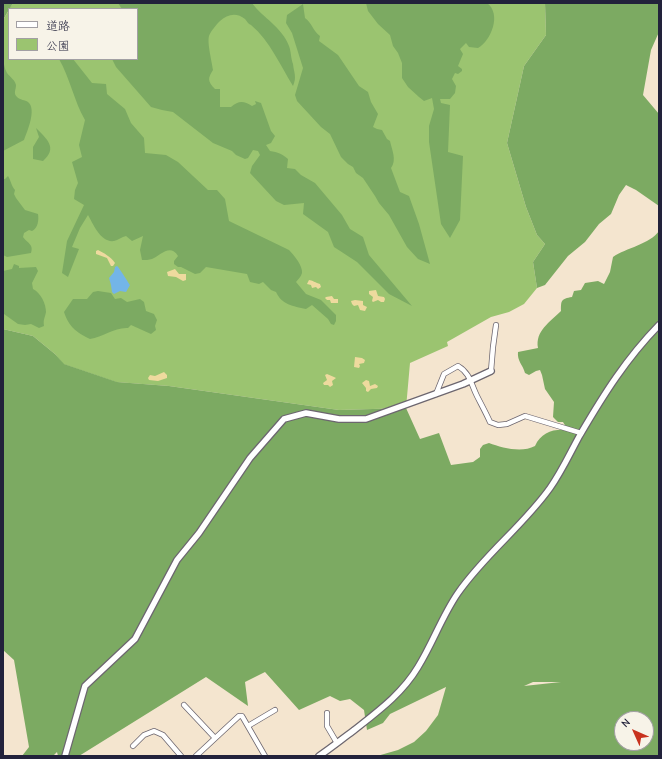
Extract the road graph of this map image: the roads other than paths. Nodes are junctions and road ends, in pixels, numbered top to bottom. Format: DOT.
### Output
graph roads {
  1 [pos="496,325"];
  2 [pos="659,325"];
  3 [pos="492,371"];
  4 [pos="471,381"];
  5 [pos="436,394"];
  6 [pos="581,433"];
  7 [pos="184,705"];
  8 [pos="275,710"];
  9 [pos="327,712"];
  10 [pos="248,726"];
  11 [pos="215,738"];
  12 [pos="337,743"];
  13 [pos="133,746"];
  14 [pos="65,756"];
  15 [pos="181,756"];
  16 [pos="196,756"];
  17 [pos="265,756"];
  18 [pos="319,756"];
  1 -- 3 [label="street"];
  2 -- 6 [label="street"];
  3 -- 4 [label="street"];
  4 -- 5 [label="street"];
  4 -- 5 [label="street"];
  4 -- 6 [label="street"];
  5 -- 14 [label="street"];
  6 -- 12 [label="street"];
  7 -- 11 [label="street"];
  8 -- 10 [label="street"];
  9 -- 12 [label="street"];
  10 -- 11 [label="street"];
  10 -- 17 [label="street"];
  11 -- 16 [label="street"];
  12 -- 18 [label="street"];
  13 -- 15 [label="street"];
}
